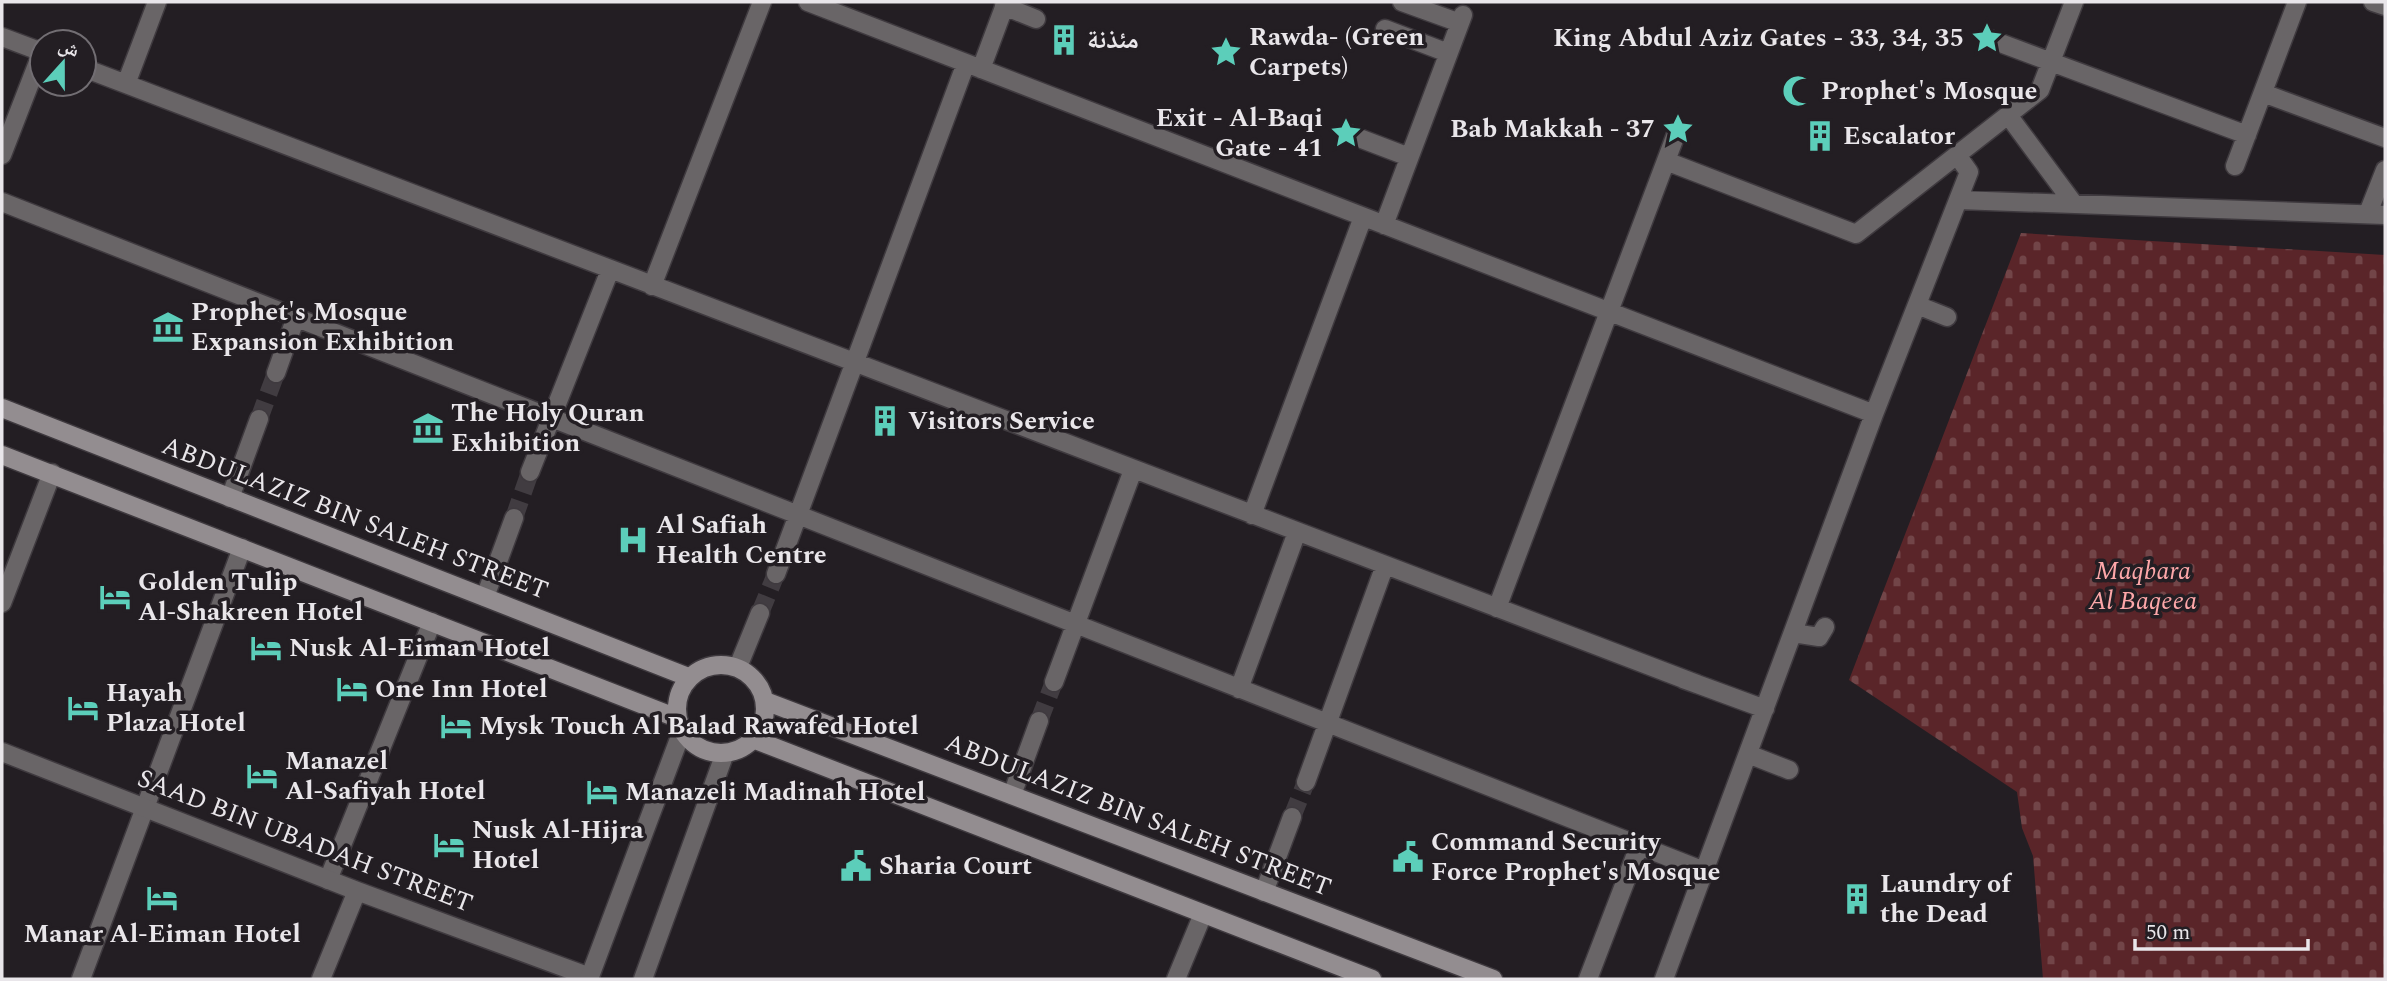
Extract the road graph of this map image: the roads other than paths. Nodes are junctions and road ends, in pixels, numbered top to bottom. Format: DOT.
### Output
graph roads {
  1 [pos="158,2"];
  2 [pos="762,2"];
  3 [pos="808,2"];
  4 [pos="1402,2"];
  5 [pos="2074,2"];
  6 [pos="2297,2"];
  7 [pos="2373,2"];
  8 [pos="1005,4"];
  9 [pos="2385,6"];
  10 [pos="1036,19"];
  11 [pos="1385,29"];
  12 [pos="2,37"];
  13 [pos="1987,38"];
  14 [pos="28,47"];
  15 [pos="1448,53"];
  16 [pos="2051,62"];
  17 [pos="974,66"];
  18 [pos="98,73"];
  19 [pos="126,84"];
  20 [pos="28,88"];
  21 [pos="2263,93"];
  22 [pos="2008,115"];
  23 [pos="1678,129"];
  24 [pos="1346,133"];
  25 [pos="2248,135"];
  26 [pos="2385,138"];
  27 [pos="2,155"];
  28 [pos="1957,155"];
  29 [pos="1409,157"];
  30 [pos="1667,161"];
  31 [pos="2235,166"];
  32 [pos="2385,170"];
  33 [pos="1958,200"];
  34 [pos="2,202"];
  35 [pos="2074,204"];
  36 [pos="2377,214"];
  37 [pos="1363,217"];
  38 [pos="1384,225"];
  39 [pos="610,270"];
  40 [pos="653,286"];
  41 [pos="1917,305"];
  42 [pos="1610,312"];
  43 [pos="296,317"];
  44 [pos="1948,317"];
  45 [pos="855,364"];
  46 [pos="276,373"];
  47 [pos="2,408"];
  48 [pos="1874,414"];
  49 [pos="551,418"];
  50 [pos="259,419"];
  51 [pos="2,454"];
  52 [pos="1133,470"];
  53 [pos="530,472"];
  54 [pos="52,473"];
  55 [pos="230,498"];
  56 [pos="1252,515"];
  57 [pos="799,516"];
  58 [pos="514,518"];
  59 [pos="1297,532"];
  60 [pos="242,548"];
  61 [pos="1385,565"];
  62 [pos="776,574"];
  63 [pos="485,597"];
  64 [pos="2,603"];
  65 [pos="1497,608"];
  66 [pos="760,613"];
  67 [pos="432,622"];
  68 [pos="1074,624"];
  69 [pos="1825,627"];
  70 [pos="1793,633"];
  71 [pos="738,667"];
  72 [pos="688,677"];
  73 [pos="1054,682"];
  74 [pos="1239,689"];
  75 [pos="765,701"];
  76 [pos="1765,709"];
  77 [pos="1040,721"];
  78 [pos="679,724"];
  79 [pos="1328,724"];
  80 [pos="753,739"];
  81 [pos="2,752"];
  82 [pos="725,753"];
  83 [pos="1748,754"];
  84 [pos="1788,770"];
  85 [pos="1306,782"];
  86 [pos="1012,796"];
  87 [pos="144,808"];
  88 [pos="1292,817"];
  89 [pos="1639,846"];
  90 [pos="1704,871"];
  91 [pos="328,880"];
  92 [pos="357,891"];
  93 [pos="1264,892"];
  94 [pos="1203,914"];
  95 [pos="589,978"];
  96 [pos="81,979"];
  97 [pos="321,979"];
  98 [pos="643,979"];
  99 [pos="1176,979"];
  100 [pos="1372,979"];
  101 [pos="1493,979"];
  102 [pos="1588,979"];
  103 [pos="1664,979"];
  1 -- 19 [label="street"];
  2 -- 40 [label="street"];
  3 -- 17 [label="street"];
  4 -- 15 [label="street"];
  5 -- 16 [label="street"];
  6 -- 21 [label="street"];
  7 -- 9 [label="street"];
  8 -- 10 [label="street"];
  8 -- 17 [label="street"];
  11 -- 15 [label="street"];
  12 -- 14 [label="street"];
  13 -- 16 [label="street"];
  15 -- 29 [label="street"];
  16 -- 22 [label="street"];
  16 -- 25 [label="street"];
  17 -- 37 [label="street"];
  17 -- 45 [label="street"];
  18 -- 19 [label="street"];
  19 -- 39 [label="street"];
  20 -- 27 [label="street"];
  21 -- 25 [label="street"];
  21 -- 26 [label="street"];
  22 -- 28 [label="street"];
  22 -- 35 [label="street"];
  23 -- 30 [label="street"];
  24 -- 29 [label="street"];
  25 -- 31 [label="street"];
  28 -- 30 [label="street"];
  28 -- 33 [label="street"];
  29 -- 38 [label="street"];
  30 -- 42 [label="street"];
  32 -- 36 [label="street"];
  33 -- 35 [label="street"];
  33 -- 41 [label="street"];
  34 -- 43 [label="street"];
  35 -- 36 [label="street"];
  37 -- 38 [label="street"];
  37 -- 56 [label="street"];
  38 -- 42 [label="street"];
  39 -- 40 [label="street"];
  39 -- 49 [label="street"];
  40 -- 45 [label="street"];
  41 -- 44 [label="street"];
  41 -- 48 [label="street"];
  42 -- 48 [label="street"];
  42 -- 65 [label="street"];
  43 -- 46 [label="street"];
  43 -- 49 [label="street"];
  45 -- 52 [label="street"];
  45 -- 57 [label="street"];
  47 -- 55 [label="main road, ABDULAZIZ BIN SALEH STREET"];
  48 -- 70 [label="street"];
  49 -- 53 [label="street"];
  49 -- 57 [label="street"];
  50 -- 55 [label="street"];
  51 -- 54 [label="main road"];
  52 -- 56 [label="street"];
  52 -- 68 [label="street"];
  54 -- 60 [label="main road"];
  54 -- 64 [label="street"];
  55 -- 63 [label="main road, ABDULAZIZ BIN SALEH STREET"];
  56 -- 59 [label="street"];
  57 -- 62 [label="street"];
  57 -- 68 [label="street"];
  58 -- 63 [label="street"];
  59 -- 61 [label="street"];
  59 -- 74 [label="street"];
  60 -- 67 [label="main road"];
  60 -- 87 [label="street"];
  61 -- 65 [label="street"];
  61 -- 79 [label="street"];
  63 -- 72 [label="main road, ABDULAZIZ BIN SALEH STREET"];
  65 -- 76 [label="street"];
  66 -- 71 [label="street"];
  67 -- 78 [label="main road"];
  67 -- 91 [label="street"];
  68 -- 73 [label="street"];
  68 -- 74 [label="street"];
  69 -- 70 [label="street"];
  70 -- 76 [label="street"];
  71 -- 72 [label="main road"];
  71 -- 75 [label="main road"];
  72 -- 78 [label="main road"];
  74 -- 79 [label="street"];
  75 -- 80 [label="main road"];
  75 -- 86 [label="main road, ABDULAZIZ BIN SALEH STREET"];
  76 -- 83 [label="street"];
  77 -- 86 [label="street"];
  78 -- 82 [label="main road"];
  78 -- 95 [label="street"];
  79 -- 85 [label="street"];
  79 -- 89 [label="street"];
  80 -- 82 [label="main road"];
  80 -- 94 [label="main road"];
  81 -- 87 [label="street, SAAD BIN UBADAH STREET"];
  82 -- 98 [label="street"];
  83 -- 84 [label="street"];
  83 -- 90 [label="street"];
  86 -- 93 [label="main road, ABDULAZIZ BIN SALEH STREET"];
  87 -- 91 [label="street, SAAD BIN UBADAH STREET"];
  87 -- 96 [label="street"];
  88 -- 93 [label="street"];
  89 -- 90 [label="street"];
  89 -- 102 [label="street"];
  90 -- 103 [label="street"];
  91 -- 92 [label="street, SAAD BIN UBADAH STREET"];
  92 -- 95 [label="street, SAAD BIN UBADAH STREET"];
  92 -- 97 [label="street"];
  93 -- 101 [label="main road, ABDULAZIZ BIN SALEH STREET"];
  94 -- 99 [label="street"];
  94 -- 100 [label="main road"];
}
